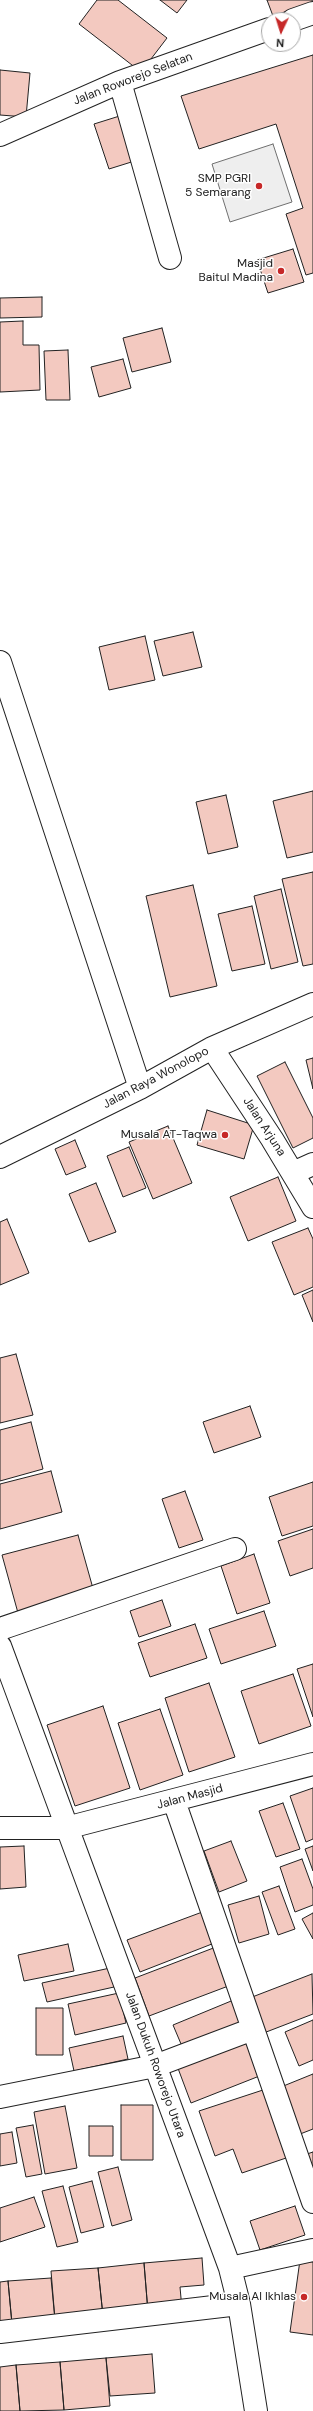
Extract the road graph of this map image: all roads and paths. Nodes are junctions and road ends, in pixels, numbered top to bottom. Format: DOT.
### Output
graph roads {
  1 [pos="313,13"];
  2 [pos="301,17"];
  3 [pos="261,32"];
  4 [pos="120,82"];
  5 [pos="0,135"];
  6 [pos="170,258"];
  7 [pos="0,662"];
  8 [pos="313,1004"];
  9 [pos="212,1048"];
  10 [pos="140,1088"];
  11 [pos="0,1157"];
  12 [pos="313,1164"];
  13 [pos="293,1172"];
  14 [pos="313,1207"];
  15 [pos="235,1549"];
  16 [pos="0,1630"];
  17 [pos="0,1646"];
  18 [pos="313,1764"];
  19 [pos="174,1801"];
  20 [pos="0,1828"];
  21 [pos="66,1828"];
  22 [pos="253,2029"];
  23 [pos="155,2066"];
  24 [pos="0,2097"];
  25 [pos="313,2202"];
  26 [pos="313,2250"];
  27 [pos="230,2268"];
  28 [pos="239,2304"];
  29 [pos="0,2332"];
  30 [pos="256,2411"];
  1 -- 2 [label="street"];
  3 -- 4 [label="street, Jalan Roworejo Selatan"];
  4 -- 5 [label="street, Jalan Roworejo Selatan"];
  4 -- 6 [label="street"];
  7 -- 10 [label="street"];
  8 -- 9 [label="street, Jalan Raya Wonolopo"];
  9 -- 10 [label="street, Jalan Raya Wonolopo"];
  9 -- 13 [label="street, Jalan Arjuna"];
  10 -- 11 [label="street, Jalan Raya Wonolopo"];
  12 -- 13 [label="street"];
  13 -- 14 [label="street, Jalan Arjuna"];
  15 -- 16 [label="street"];
  17 -- 21 [label="street, Jalan Dukuh Roworejo Utara"];
  18 -- 19 [label="street, Jalan Masjid"];
  19 -- 21 [label="street, Jalan Masjid"];
  19 -- 22 [label="street"];
  20 -- 21 [label="street, Jalan Masjid"];
  21 -- 23 [label="street, Jalan Dukuh Roworejo Utara"];
  22 -- 23 [label="street"];
  22 -- 25 [label="street"];
  23 -- 24 [label="street"];
  23 -- 27 [label="street, Jalan Dukuh Roworejo Utara"];
  26 -- 27 [label="street"];
  27 -- 28 [label="street, Jalan Dukuh Roworejo Utara"];
  28 -- 29 [label="street"];
  28 -- 30 [label="street, Jalan Dukuh Roworejo Utara"];
}
